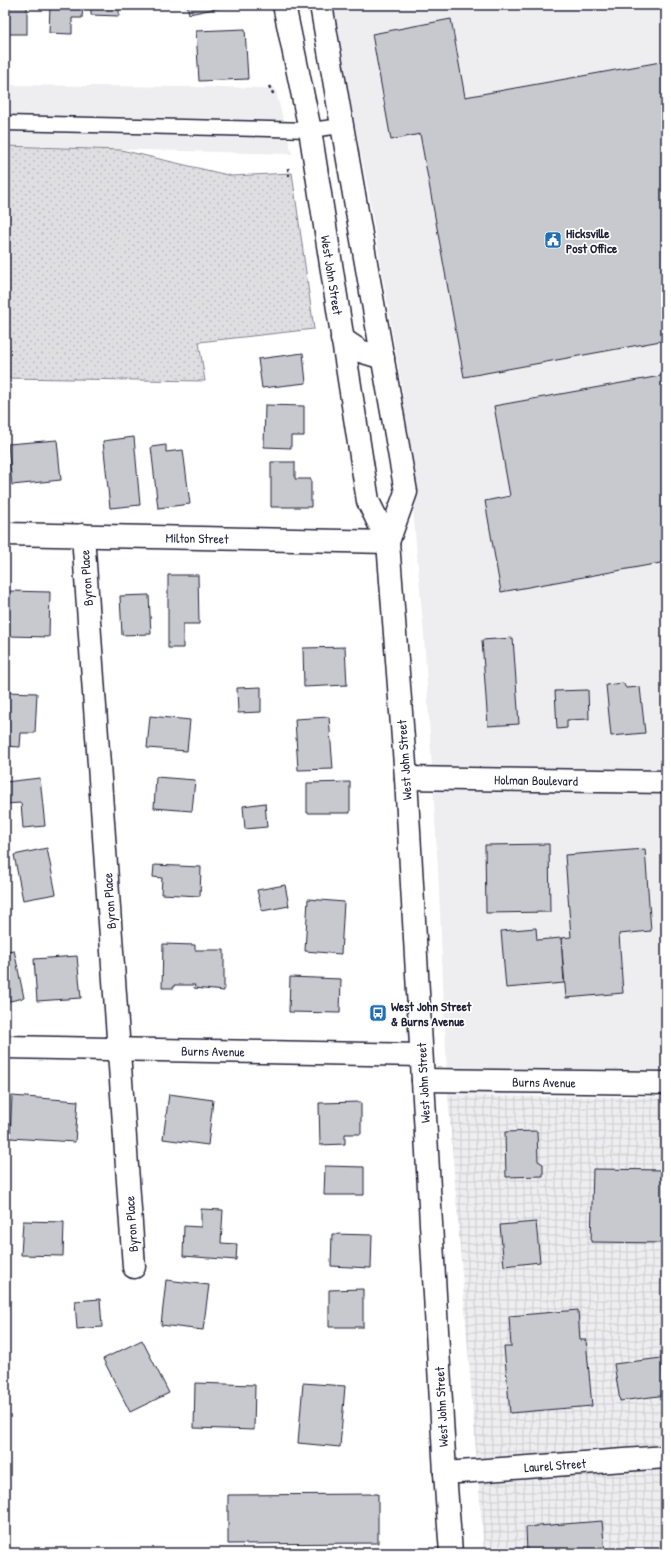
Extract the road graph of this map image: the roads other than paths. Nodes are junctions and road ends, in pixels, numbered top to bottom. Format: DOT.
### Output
graph roads {
  1 [pos="284,5"];
  2 [pos="321,5"];
  3 [pos="5,122"];
  4 [pos="342,126"];
  5 [pos="310,130"];
  6 [pos="342,339"];
  7 [pos="383,358"];
  8 [pos="5,534"];
  9 [pos="83,536"];
  10 [pos="388,542"];
  11 [pos="406,778"];
  12 [pos="666,782"];
  13 [pos="5,1047"];
  14 [pos="120,1049"];
  15 [pos="421,1055"];
  16 [pos="423,1080"];
  17 [pos="666,1083"];
  18 [pos="134,1267"];
  19 [pos="666,1457"];
  20 [pos="445,1473"];
  21 [pos="451,1553"];
  1 -- 5 [label="street, West John Street"];
  2 -- 4 [label="street, West John Street"];
  3 -- 5 [label="lane"];
  4 -- 5 [label="lane"];
  4 -- 7 [label="street, West John Street"];
  5 -- 6 [label="street, West John Street"];
  6 -- 7 [label="street"];
  6 -- 10 [label="street, West John Street"];
  7 -- 10 [label="street, West John Street"];
  8 -- 9 [label="street, Milton Street"];
  9 -- 10 [label="street, Milton Street"];
  9 -- 14 [label="street, Byron Place"];
  10 -- 11 [label="street, West John Street"];
  11 -- 12 [label="street, Holman Boulevard"];
  11 -- 15 [label="street, West John Street"];
  13 -- 14 [label="street, Burns Avenue"];
  14 -- 15 [label="street, Burns Avenue"];
  14 -- 18 [label="street, Byron Place"];
  15 -- 16 [label="street, West John Street"];
  16 -- 17 [label="street, Burns Avenue"];
  16 -- 20 [label="street, West John Street"];
  19 -- 20 [label="street, Laurel Street"];
  20 -- 21 [label="street, West John Street"];
}
